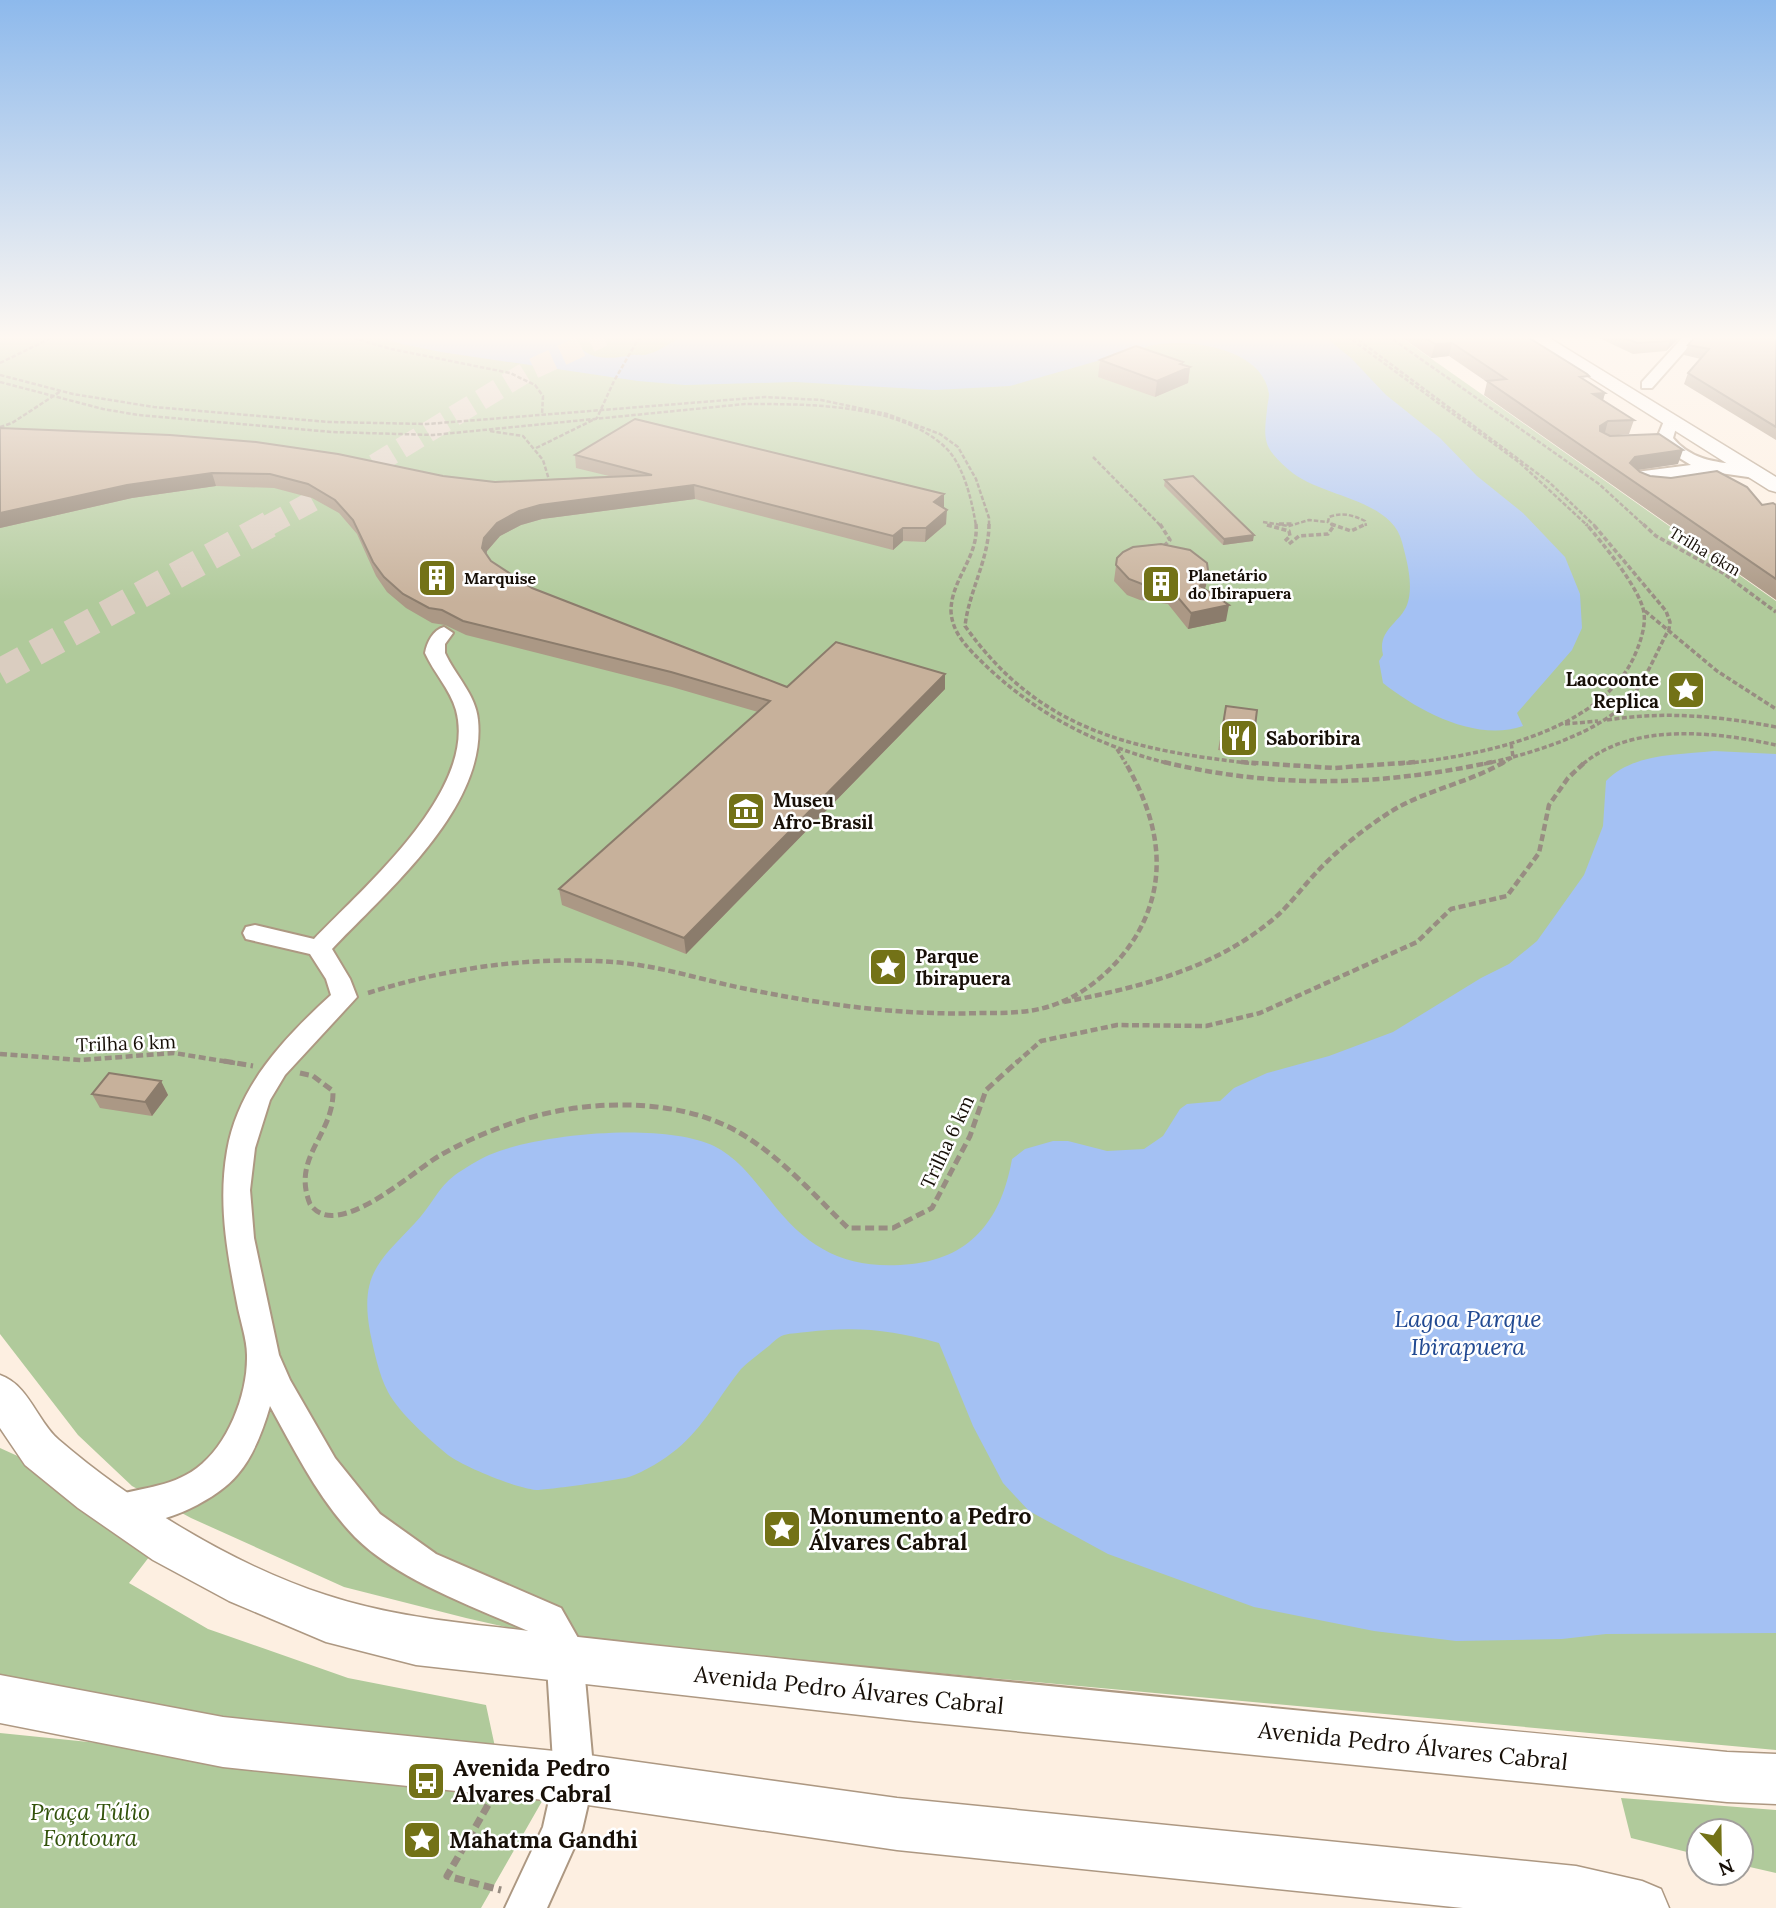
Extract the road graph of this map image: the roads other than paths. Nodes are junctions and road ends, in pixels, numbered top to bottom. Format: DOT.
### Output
graph roads {
  1 [pos="1669,425"];
  2 [pos="1678,425"];
  3 [pos="1712,425"];
  4 [pos="1776,464"];
  5 [pos="1755,473"];
  6 [pos="1776,486"];
  7 [pos="444,633"];
  8 [pos="255,933"];
  9 [pos="319,947"];
  10 [pos="263,1355"];
  11 [pos="0,1393"];
  12 [pos="0,1433"];
  13 [pos="40,1451"];
  14 [pos="120,1510"];
  15 [pos="567,1661"];
  16 [pos="0,1699"];
  17 [pos="574,1778"];
  18 [pos="1776,1779"];
  19 [pos="529,1903"];
  20 [pos="1642,1908"];
  1 -- 5 [label="street"];
  2 -- 5 [label="main road"];
  3 -- 4 [label="main road"];
  5 -- 6 [label="main road"];
  7 -- 9 [label="street"];
  8 -- 9 [label="street"];
  9 -- 10 [label="street"];
  10 -- 14 [label="street"];
  10 -- 15 [label="street"];
  11 -- 13 [label="main road, Avenida Pedro Álvares Cabral"];
  12 -- 13 [label="main road"];
  13 -- 14 [label="main road, Avenida Pedro Álvares Cabral"];
  14 -- 15 [label="main road, Avenida Pedro Álvares Cabral"];
  15 -- 17 [label="street"];
  15 -- 18 [label="main road, Avenida Pedro Álvares Cabral"];
  16 -- 17 [label="main road"];
  17 -- 19 [label="street"];
  17 -- 20 [label="main road"];
}
